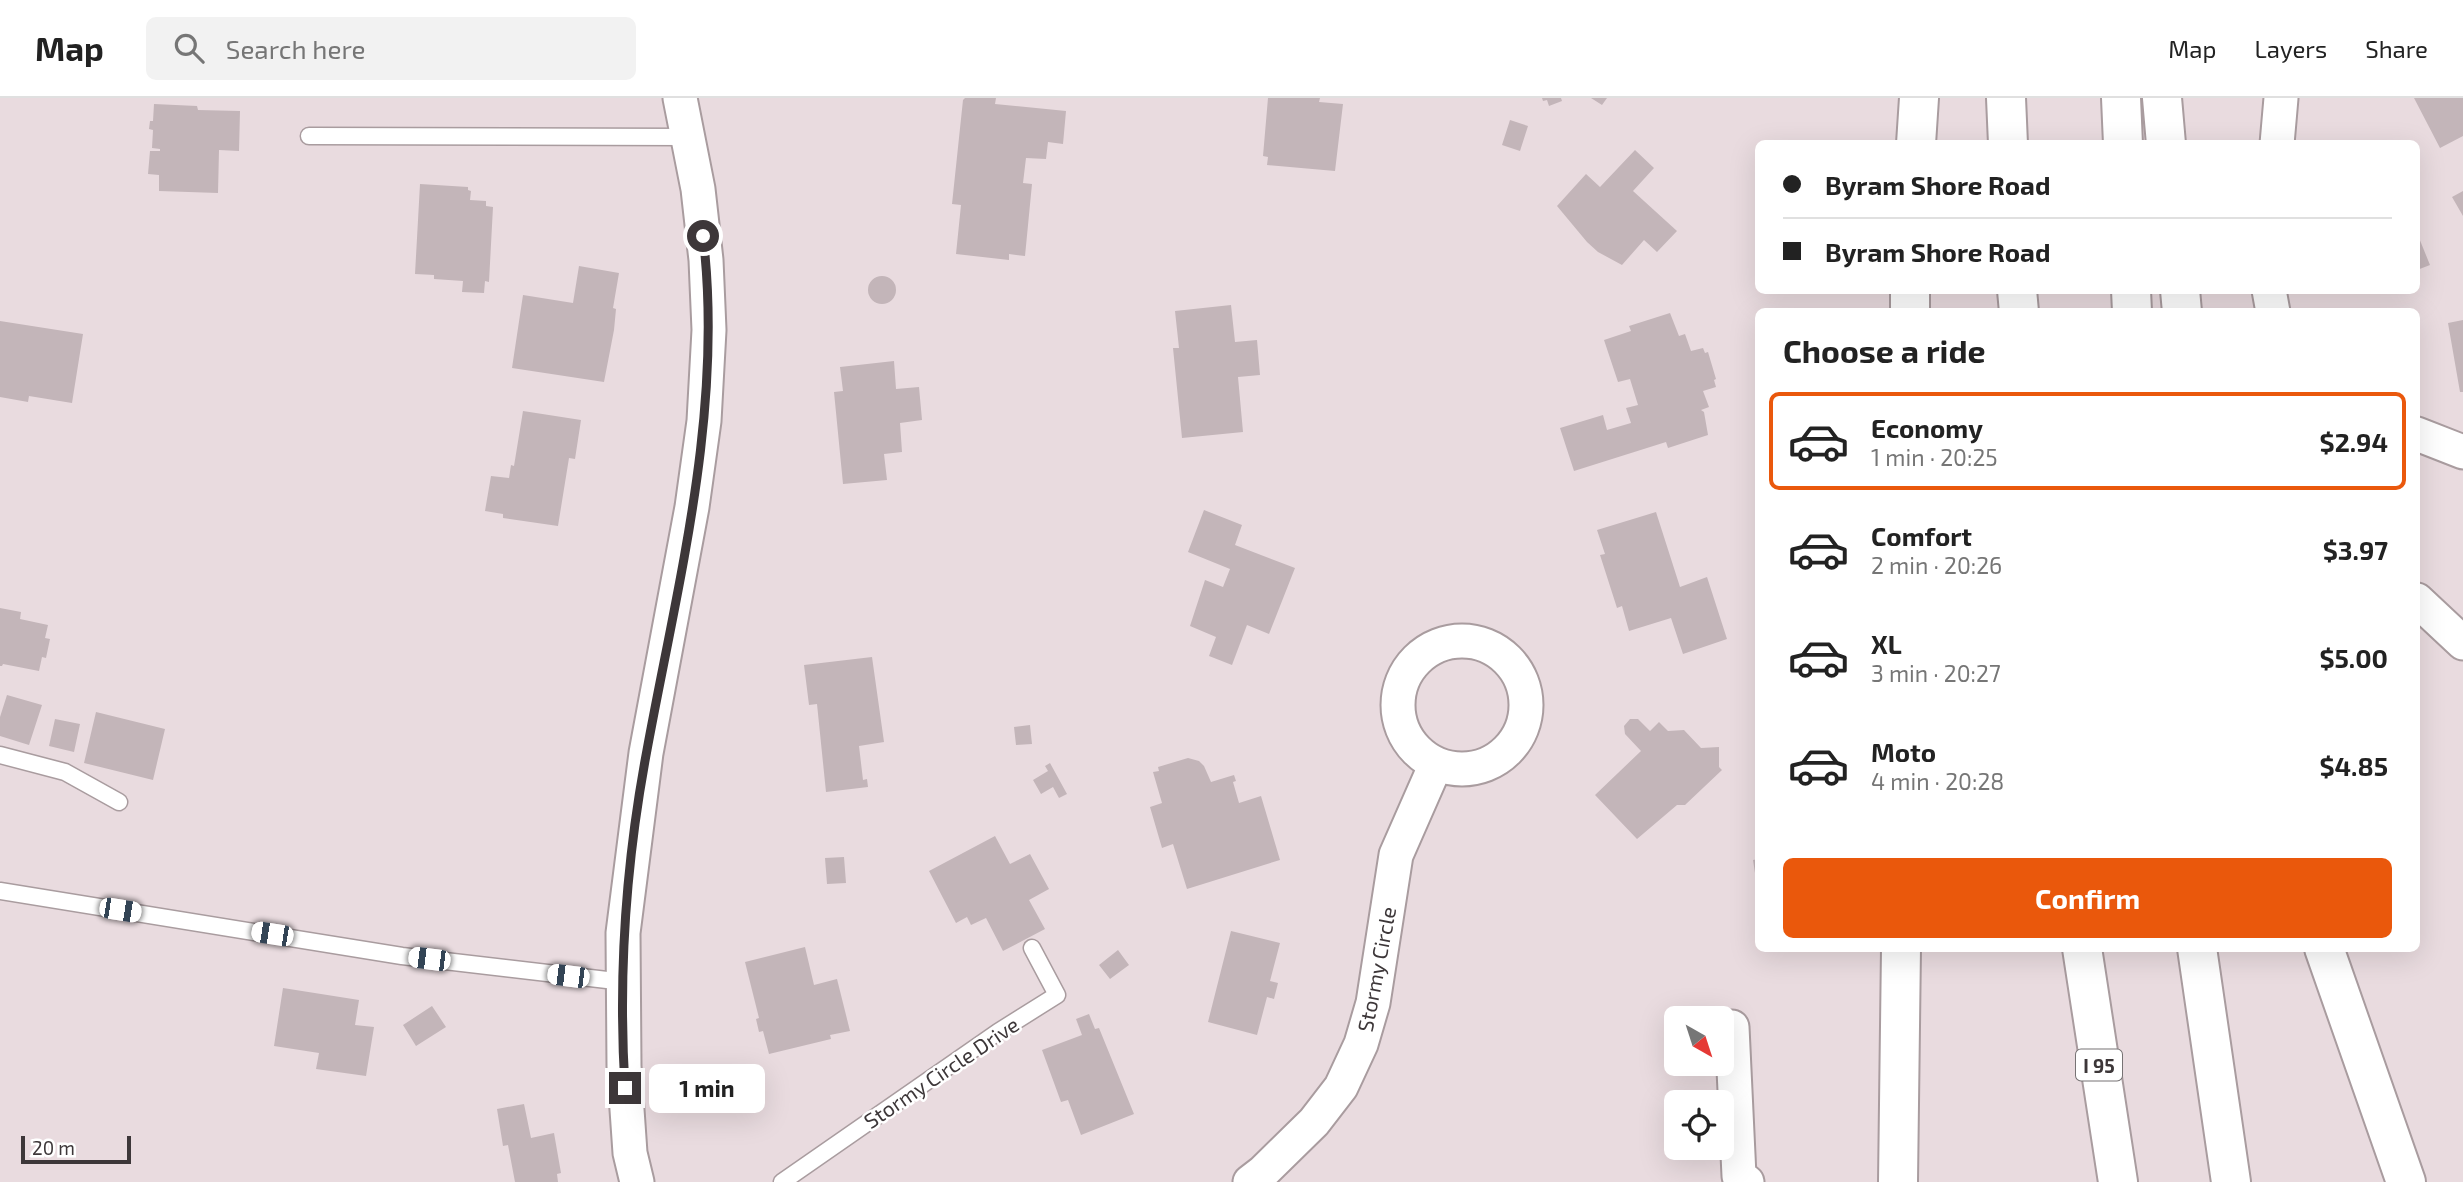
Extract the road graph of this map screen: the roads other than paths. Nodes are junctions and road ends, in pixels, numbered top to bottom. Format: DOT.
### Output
graph roads {
  1 [pos="680,98"];
  2 [pos="1919,98"];
  3 [pos="2006,98"];
  4 [pos="2121,98"];
  5 [pos="2162,98"];
  6 [pos="2281,98"];
  7 [pos="309,136"];
  8 [pos="688,137"];
  9 [pos="1916,140"];
  10 [pos="2008,140"];
  11 [pos="2123,140"];
  12 [pos="2166,140"];
  13 [pos="2277,140"];
  14 [pos="2420,436"];
  15 [pos="2463,452"];
  16 [pos="2420,603"];
  17 [pos="2463,643"];
  18 [pos="0,755"];
  19 [pos="1436,764"];
  20 [pos="119,802"];
  21 [pos="0,891"];
  22 [pos="1032,948"];
  23 [pos="1901,952"];
  24 [pos="2083,952"];
  25 [pos="2198,952"];
  26 [pos="2325,952"];
  27 [pos="624,982"];
  28 [pos="1734,1070"];
  29 [pos="637,1182"];
  30 [pos="782,1182"];
  31 [pos="1250,1182"];
  32 [pos="1746,1182"];
  33 [pos="1898,1182"];
  34 [pos="2118,1182"];
  35 [pos="2231,1182"];
  36 [pos="2406,1182"];
  1 -- 8 [label="street"];
  2 -- 9 [label="highway"];
  3 -- 10 [label="highway"];
  4 -- 11 [label="highway"];
  5 -- 12 [label="highway"];
  6 -- 13 [label="street"];
  7 -- 8 [label="lane"];
  8 -- 27 [label="street"];
  14 -- 15 [label="street"];
  16 -- 17 [label="street"];
  18 -- 20 [label="lane"];
  19 -- 31 [label="street, Stormy Circle"];
  21 -- 27 [label="lane"];
  22 -- 30 [label="lane, Stormy Circle Drive"];
  23 -- 33 [label="highway"];
  24 -- 34 [label="highway, I 95"];
  25 -- 35 [label="highway"];
  26 -- 36 [label="highway"];
  27 -- 29 [label="street"];
  28 -- 32 [label="street"];
}
